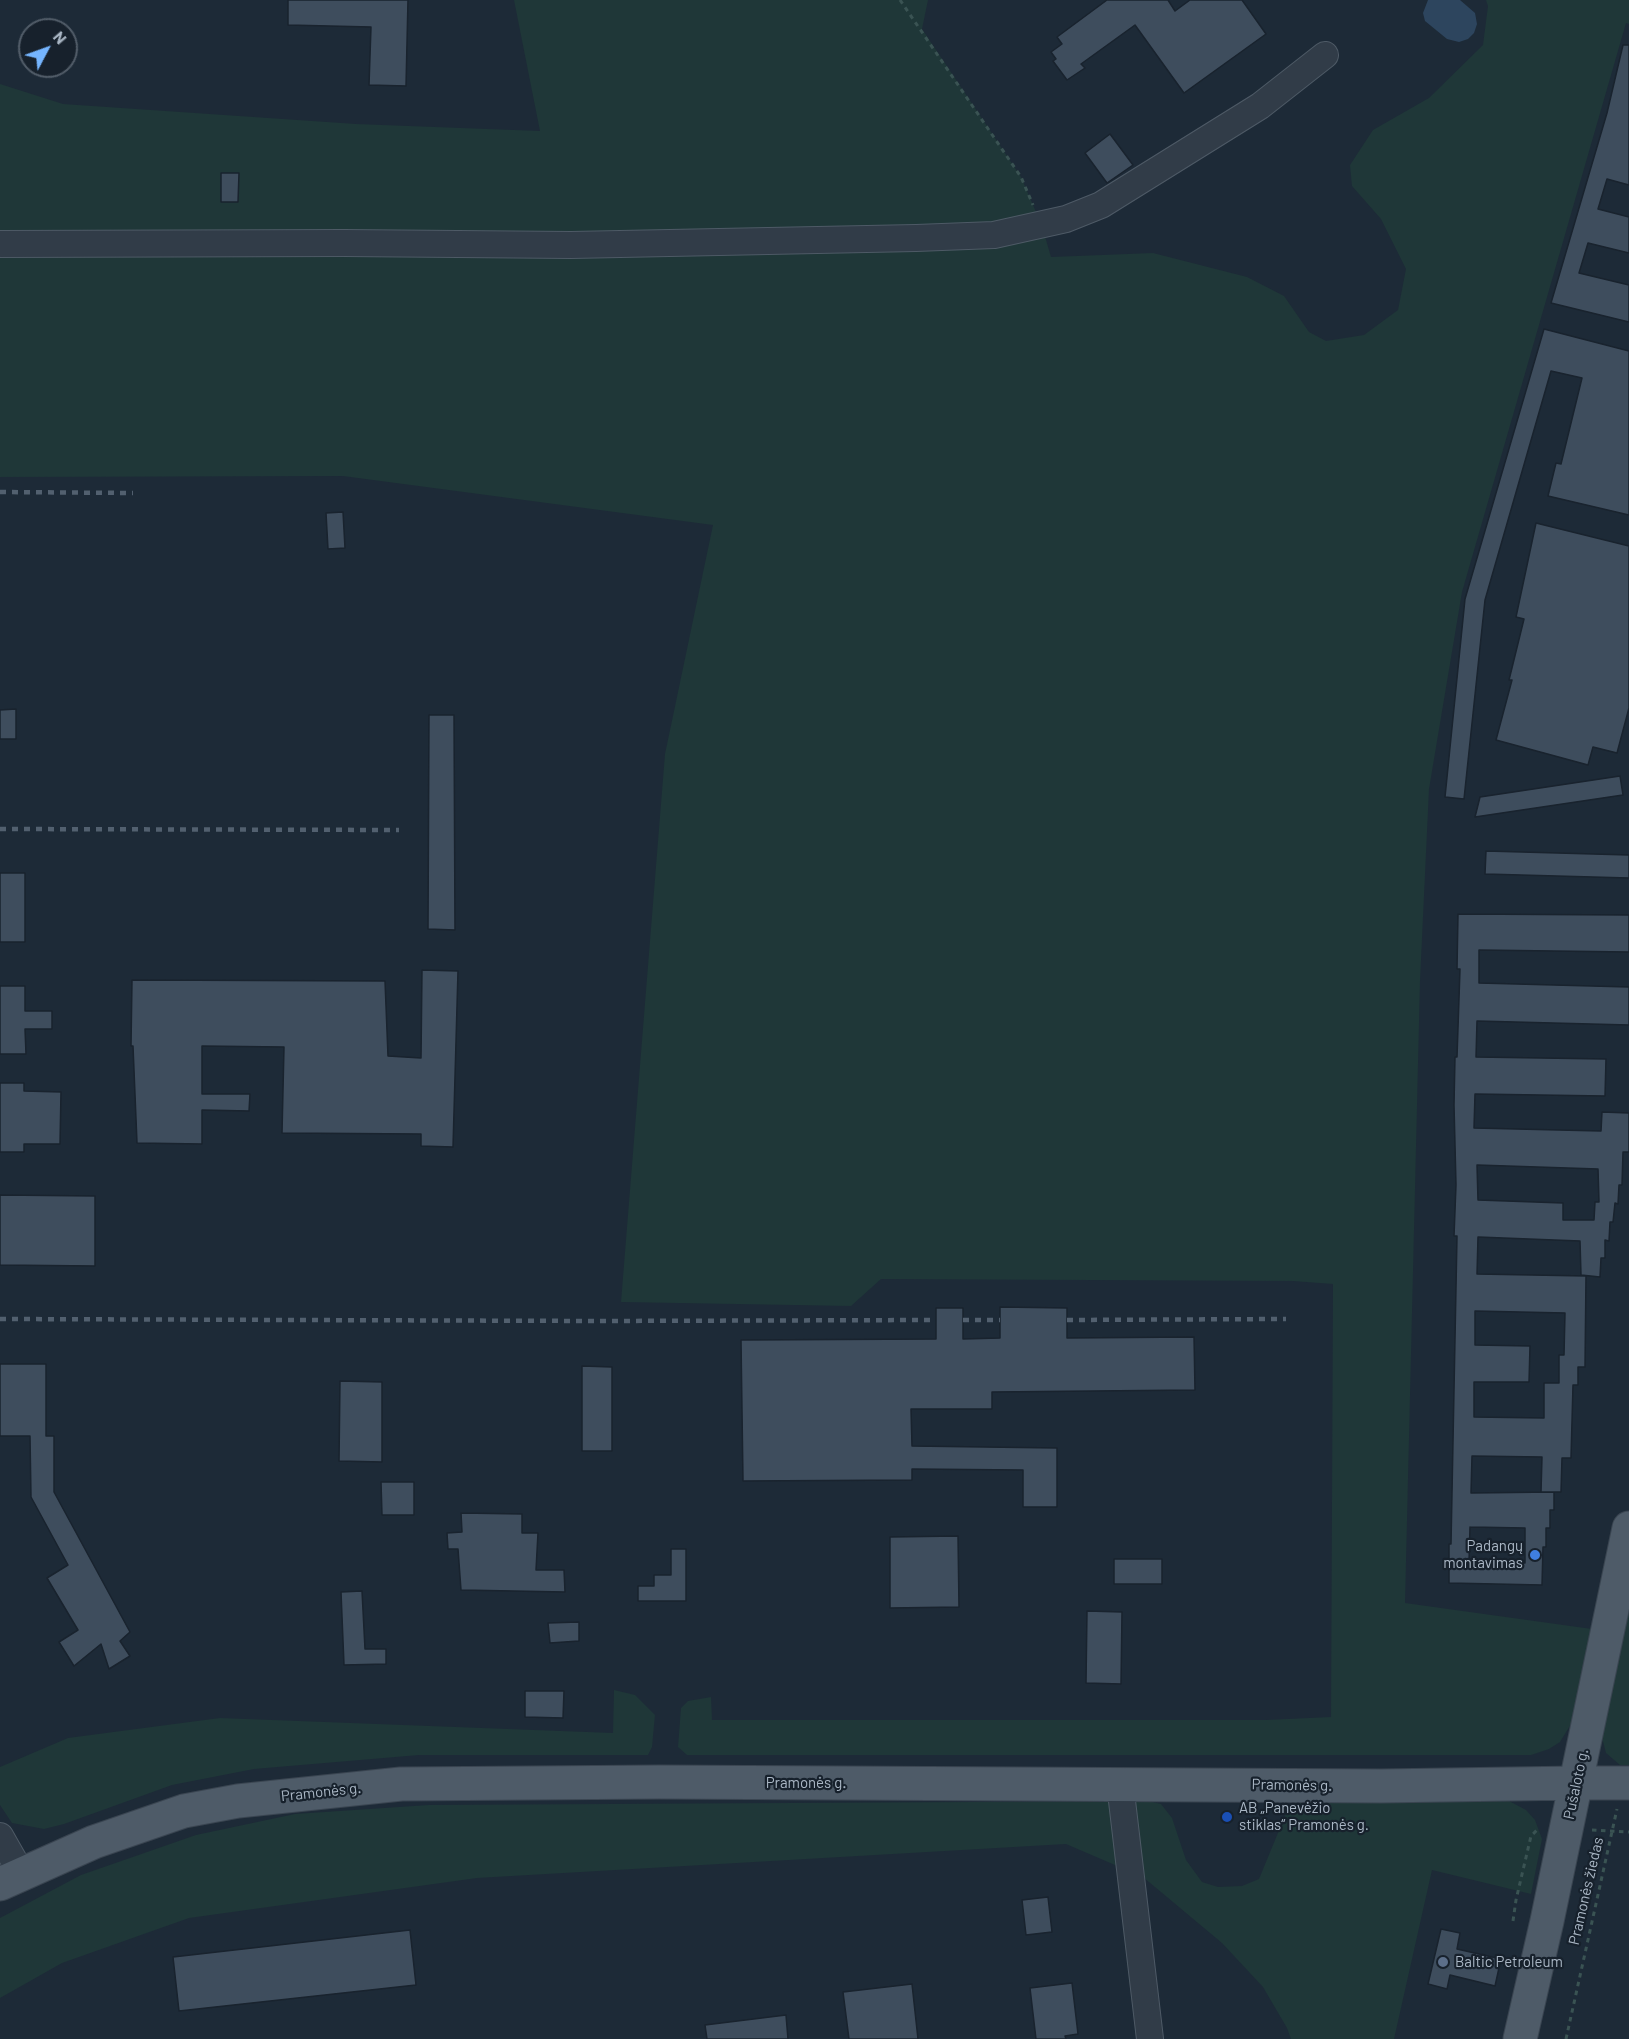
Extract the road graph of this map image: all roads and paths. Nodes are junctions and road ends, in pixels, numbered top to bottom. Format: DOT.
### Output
graph roads {
  1 [pos="900,0"];
  2 [pos="1325,56"];
  3 [pos="1042,225"];
  4 [pos="0,244"];
  5 [pos="1629,1528"];
  6 [pos="1576,1782"];
  7 [pos="1626,1783"];
  8 [pos="1120,1784"];
  9 [pos="1612,1832"];
  10 [pos="1629,1832"];
  11 [pos="0,1836"];
  12 [pos="10,1879"];
  13 [pos="1150,2039"];
  14 [pos="1520,2039"];
  15 [pos="1566,2039"];
  1 -- 3 [label="path"];
  2 -- 3 [label="street"];
  3 -- 4 [label="street"];
  5 -- 6 [label="main road, Pušaloto g."];
  6 -- 7 [label="main road, Pramonės g."];
  6 -- 8 [label="main road, Pramonės g."];
  6 -- 14 [label="main road, Pušaloto g."];
  7 -- 9 [label="path, Pramonės žiedas"];
  8 -- 12 [label="main road, Pramonės g."];
  8 -- 13 [label="street"];
  9 -- 10 [label="path"];
  9 -- 15 [label="path, Pramonės žiedas"];
  11 -- 12 [label="street"];
}
